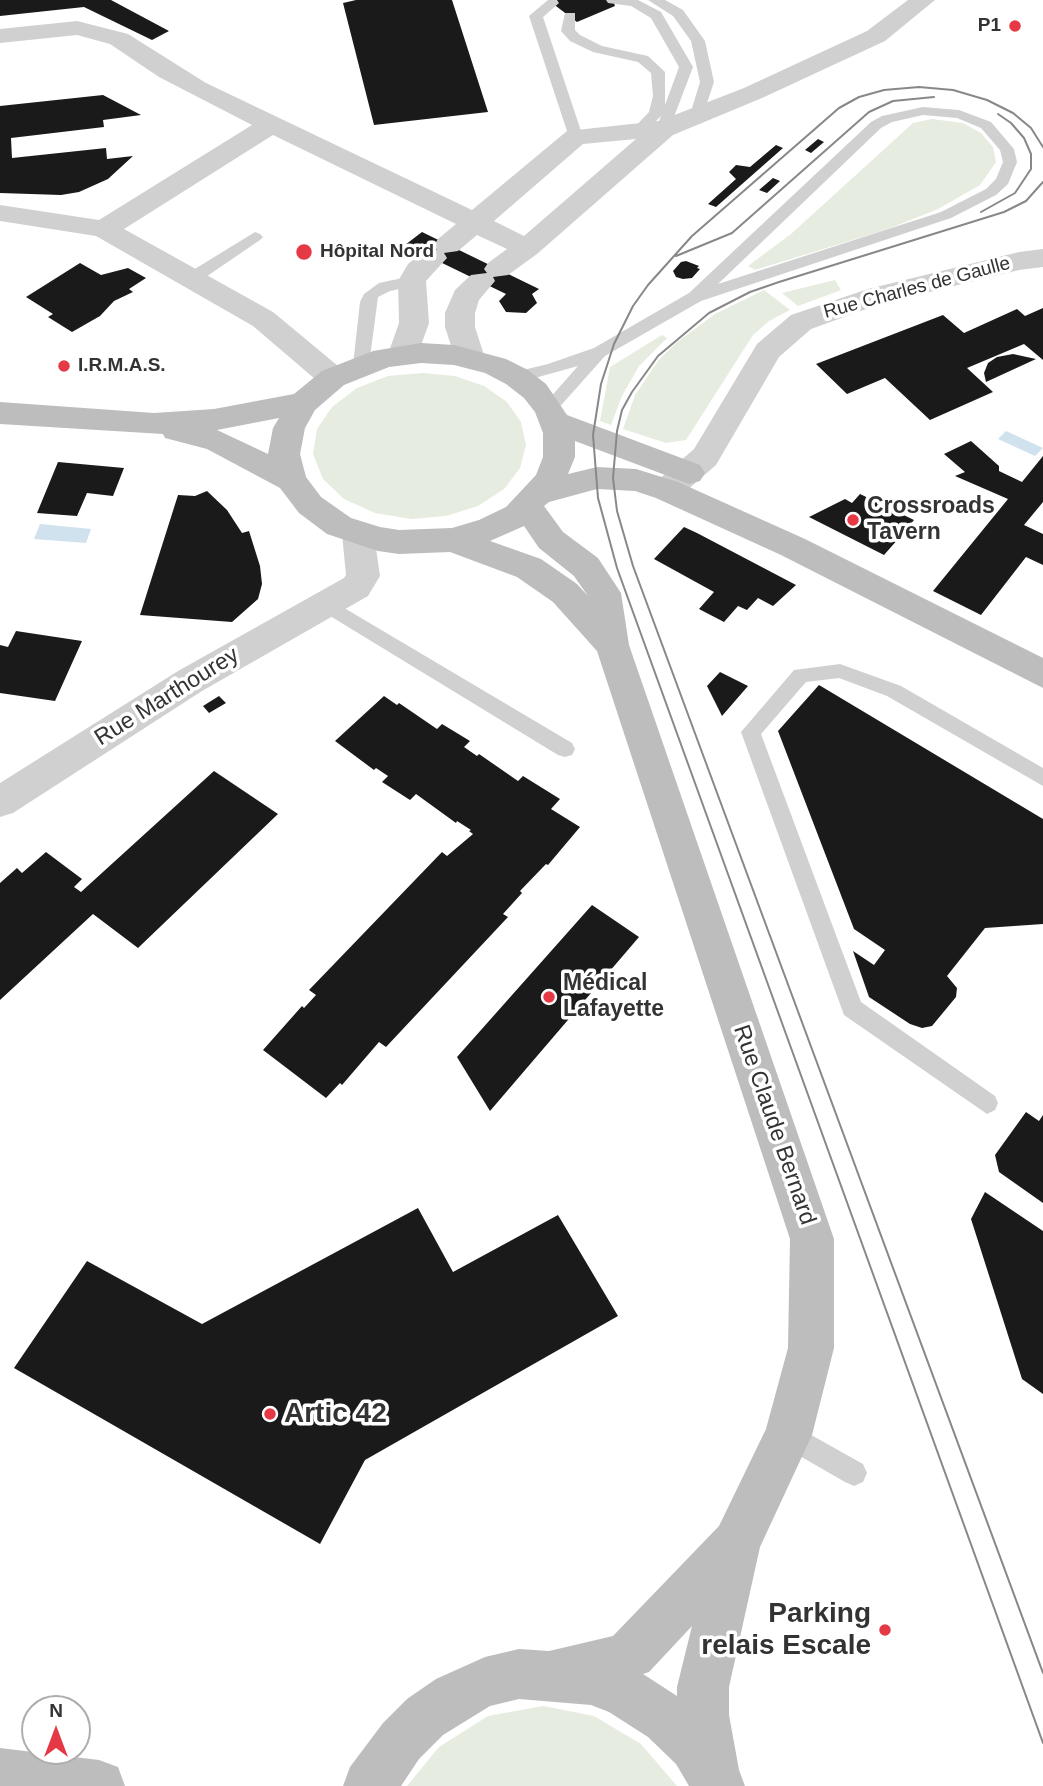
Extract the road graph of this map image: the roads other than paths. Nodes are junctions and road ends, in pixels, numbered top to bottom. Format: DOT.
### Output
graph roads {
  1 [pos="613,0"];
  2 [pos="655,0"];
  3 [pos="923,0"];
  4 [pos="552,3"];
  5 [pos="569,16"];
  6 [pos="0,36"];
  7 [pos="696,118"];
  8 [pos="272,124"];
  9 [pos="650,130"];
  10 [pos="576,137"];
  11 [pos="0,213"];
  12 [pos="475,222"];
  13 [pos="72,224"];
  14 [pos="104,229"];
  15 [pos="0,237"];
  16 [pos="256,237"];
  17 [pos="527,248"];
  18 [pos="1043,258"];
  19 [pos="191,279"];
  20 [pos="411,281"];
  21 [pos="695,297"];
  22 [pos="600,352"];
  23 [pos="403,354"];
  24 [pos="470,358"];
  25 [pos="347,371"];
  26 [pos="517,377"];
  27 [pos="303,403"];
  28 [pos="0,413"];
  29 [pos="552,415"];
  30 [pos="154,424"];
  31 [pos="290,480"];
  32 [pos="678,482"];
  33 [pos="535,499"];
  34 [pos="358,534"];
  35 [pos="452,540"];
  36 [pos="399,542"];
  37 [pos="330,600"];
  38 [pos="611,645"];
  39 [pos="1043,674"];
  40 [pos="565,748"];
  41 [pos="1043,778"];
  42 [pos="0,802"];
  43 [pos="987,1103"];
  44 [pos="788,1435"];
  45 [pos="855,1473"];
  46 [pos="736,1543"];
  47 [pos="552,1675"];
  48 [pos="0,1774"];
  49 [pos="371,1779"];
  50 [pos="717,1782"];
  51 [pos="99,1786"];
  1 -- 9 [label="lane"];
  2 -- 7 [label="lane"];
  3 -- 7 [label="street"];
  4 -- 10 [label="lane"];
  5 -- 9 [label="lane"];
  6 -- 8 [label="street"];
  7 -- 9 [label="street"];
  8 -- 12 [label="street"];
  8 -- 14 [label="street"];
  9 -- 10 [label="street"];
  9 -- 17 [label="street"];
  10 -- 12 [label="street"];
  11 -- 13 [label="street"];
  12 -- 17 [label="street"];
  12 -- 20 [label="street"];
  13 -- 14 [label="street"];
  13 -- 15 [label="street"];
  14 -- 19 [label="street"];
  16 -- 19 [label="lane"];
  17 -- 24 [label="street"];
  18 -- 32 [label="street, Rue Charles de Gaulle"];
  19 -- 25 [label="street"];
  20 -- 23 [label="street"];
  20 -- 25 [label="lane"];
  21 -- 21 [label="lane"];
  21 -- 22 [label="lane"];
  22 -- 26 [label="lane"];
  22 -- 29 [label="lane"];
  23 -- 24 [label="street"];
  23 -- 25 [label="street"];
  24 -- 26 [label="street"];
  25 -- 27 [label="street"];
  26 -- 29 [label="street"];
  27 -- 30 [label="street"];
  27 -- 31 [label="street"];
  28 -- 30 [label="street"];
  29 -- 32 [label="street"];
  29 -- 33 [label="street"];
  30 -- 31 [label="street"];
  31 -- 34 [label="street"];
  32 -- 33 [label="street"];
  32 -- 39 [label="street"];
  33 -- 35 [label="street"];
  33 -- 38 [label="street, Rue Claude Bernard"];
  34 -- 36 [label="street"];
  34 -- 37 [label="street, Rue Marthourey"];
  35 -- 36 [label="street"];
  35 -- 38 [label="street, Rue Claude Bernard"];
  36 -- 37 [label="street, Rue Marthourey"];
  37 -- 40 [label="lane"];
  37 -- 42 [label="street, Rue Marthourey"];
  38 -- 44 [label="street, Rue Claude Bernard"];
  41 -- 43 [label="lane"];
  44 -- 45 [label="lane"];
  44 -- 46 [label="street, Rue Claude Bernard"];
  46 -- 47 [label="street, Rue Claude Bernard"];
  46 -- 50 [label="street"];
  47 -- 49 [label="street"];
  47 -- 50 [label="street"];
  48 -- 51 [label="street"];
}
